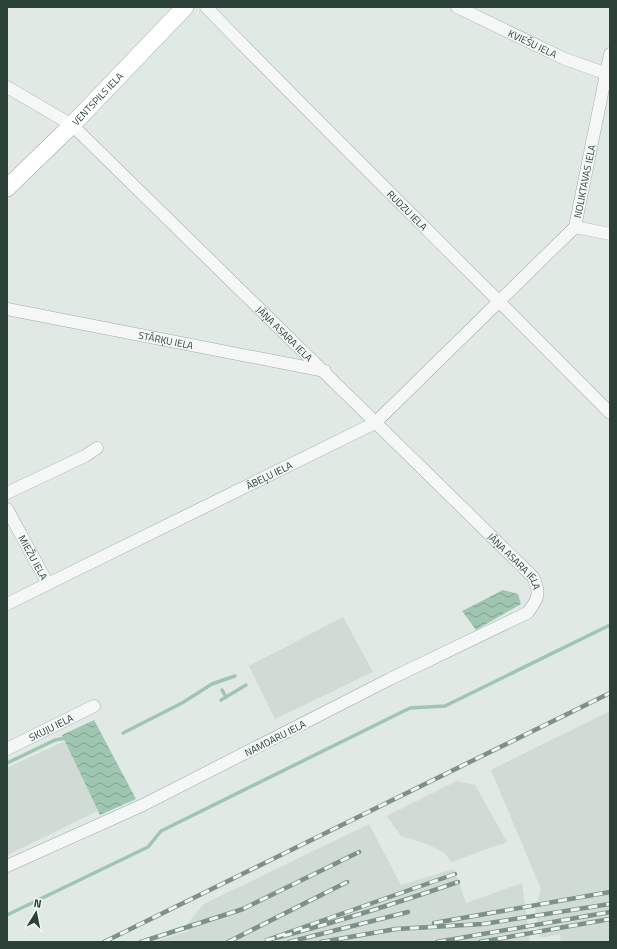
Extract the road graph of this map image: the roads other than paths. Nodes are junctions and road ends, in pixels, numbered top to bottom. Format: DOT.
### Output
graph roads {
  1 [pos="185,7"];
  2 [pos="206,7"];
  3 [pos="456,7"];
  4 [pos="610,54"];
  5 [pos="608,75"];
  6 [pos="7,87"];
  7 [pos="72,125"];
  8 [pos="7,188"];
  9 [pos="575,227"];
  10 [pos="610,234"];
  11 [pos="500,302"];
  12 [pos="7,309"];
  13 [pos="325,371"];
  14 [pos="610,413"];
  15 [pos="375,423"];
  16 [pos="96,448"];
  17 [pos="7,493"];
  18 [pos="7,509"];
  19 [pos="48,584"];
  20 [pos="537,602"];
  21 [pos="7,604"];
  22 [pos="94,706"];
  23 [pos="7,749"];
  24 [pos="7,866"];
  1 -- 7 [label="street, VENTSPILS IELA"];
  2 -- 11 [label="street, RUDZU IELA"];
  3 -- 5 [label="street, KVIEŠU IELA"];
  4 -- 5 [label="street, NOLIKTAVAS IELA"];
  5 -- 9 [label="street, NOLIKTAVAS IELA"];
  6 -- 7 [label="street, JĀŅA ASARA IELA"];
  7 -- 8 [label="street, VENTSPILS IELA"];
  7 -- 13 [label="street, JĀŅA ASARA IELA"];
  9 -- 10 [label="street"];
  9 -- 11 [label="street, NOLIKTAVAS IELA"];
  11 -- 14 [label="street, RUDZU IELA"];
  11 -- 15 [label="street, ĀBEĻU IELA"];
  12 -- 13 [label="street, STĀRĶU IELA"];
  13 -- 15 [label="street, JĀŅA ASARA IELA"];
  15 -- 19 [label="street, ĀBEĻU IELA"];
  15 -- 20 [label="street, JĀŅA ASARA IELA"];
  16 -- 17 [label="street"];
  18 -- 19 [label="street, MIEŽU IELA"];
  19 -- 21 [label="street, ĀBEĻU IELA"];
  20 -- 24 [label="street, NAMDARU IELA"];
  22 -- 23 [label="street, SKUJU IELA"];
}
